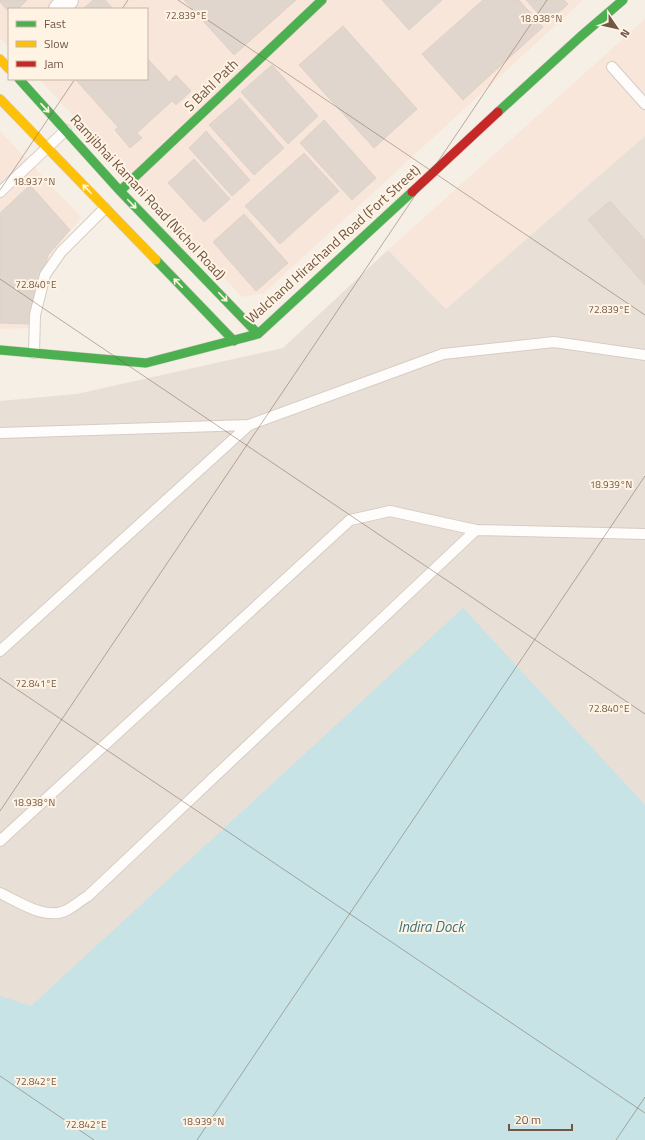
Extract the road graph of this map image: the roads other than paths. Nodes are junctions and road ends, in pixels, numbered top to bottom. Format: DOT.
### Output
graph roads {
  1 [pos="68,0"];
  2 [pos="322,0"];
  3 [pos="623,0"];
  4 [pos="60,8"];
  5 [pos="612,68"];
  6 [pos="20,80"];
  7 [pos="0,99"];
  8 [pos="645,104"];
  9 [pos="66,130"];
  10 [pos="47,147"];
  11 [pos="120,191"];
  12 [pos="0,192"];
  13 [pos="105,208"];
  14 [pos="258,334"];
  15 [pos="234,341"];
  16 [pos="0,350"];
  17 [pos="34,354"];
  18 [pos="645,356"];
  19 [pos="249,426"];
  20 [pos="0,433"];
  21 [pos="476,530"];
  22 [pos="645,534"];
  23 [pos="0,651"];
  24 [pos="0,841"];
  25 [pos="0,893"];
  1 -- 4 [label="street"];
  2 -- 11 [label="street, S Bahl Path"];
  3 -- 14 [label="street, Walchand Hirachand Road (Fort Street)"];
  5 -- 8 [label="lane"];
  6 -- 9 [label="street, Ramjibhai Kamani Road (Nichol Road), one-way"];
  7 -- 10 [label="street"];
  9 -- 10 [label="lane"];
  9 -- 11 [label="street, Ramjibhai Kamani Road (Nichol Road)"];
  10 -- 12 [label="lane"];
  13 -- 10 [label="street, one-way"];
  11 -- 14 [label="street, Ramjibhai Kamani Road (Nichol Road), one-way"];
  15 -- 13 [label="street, one-way"];
  13 -- 17 [label="lane"];
  14 -- 15 [label="street, Walchand Hirachand Road (Fort Street)"];
  15 -- 17 [label="street, Walchand Hirachand Road (Fort Street)"];
  16 -- 17 [label="street, Walchand Hirachand Road (Fort Street)"];
  18 -- 19 [label="lane"];
  19 -- 20 [label="lane"];
  19 -- 23 [label="lane"];
  21 -- 22 [label="lane"];
  21 -- 24 [label="lane"];
  21 -- 25 [label="lane"];
}
